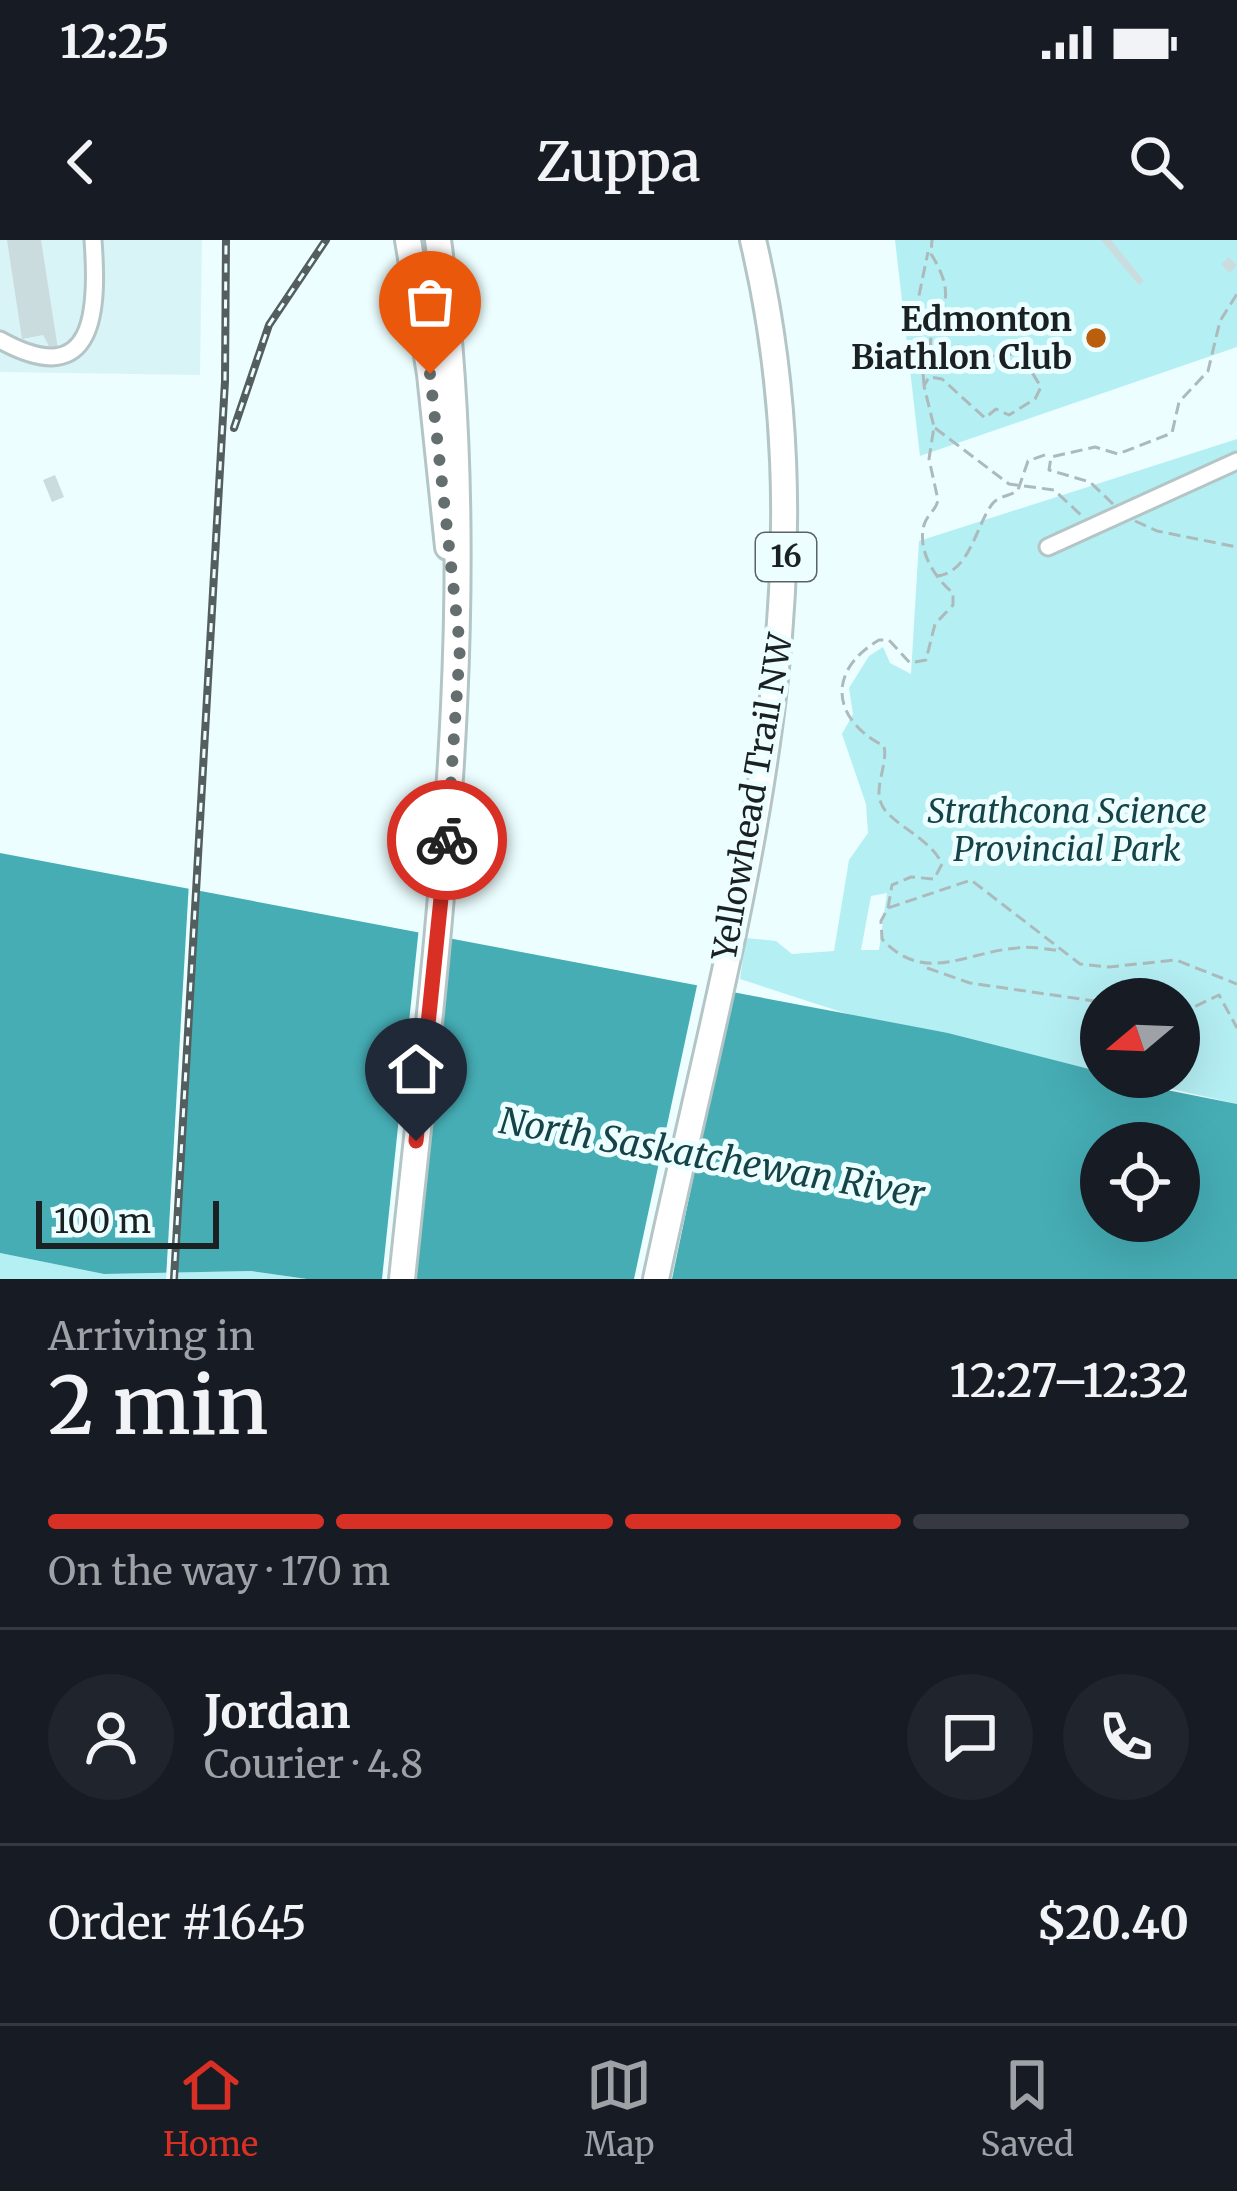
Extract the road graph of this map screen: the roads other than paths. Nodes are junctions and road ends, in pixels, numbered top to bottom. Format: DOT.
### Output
graph roads {
  1 [pos="93,240"];
  2 [pos="408,240"];
  3 [pos="438,240"];
  4 [pos="753,240"];
  5 [pos="0,340"];
  6 [pos="1237,461"];
  7 [pos="1048,547"];
  8 [pos="460,647"];
  9 [pos="402,1279"];
  10 [pos="656,1279"];
  1 -- 5 [label="lane"];
  2 -- 8 [label="highway"];
  3 -- 8 [label="highway"];
  4 -- 10 [label="highway, Yellowhead Trail NW / 16"];
  6 -- 7 [label="lane"];
  8 -- 9 [label="highway"];
}
